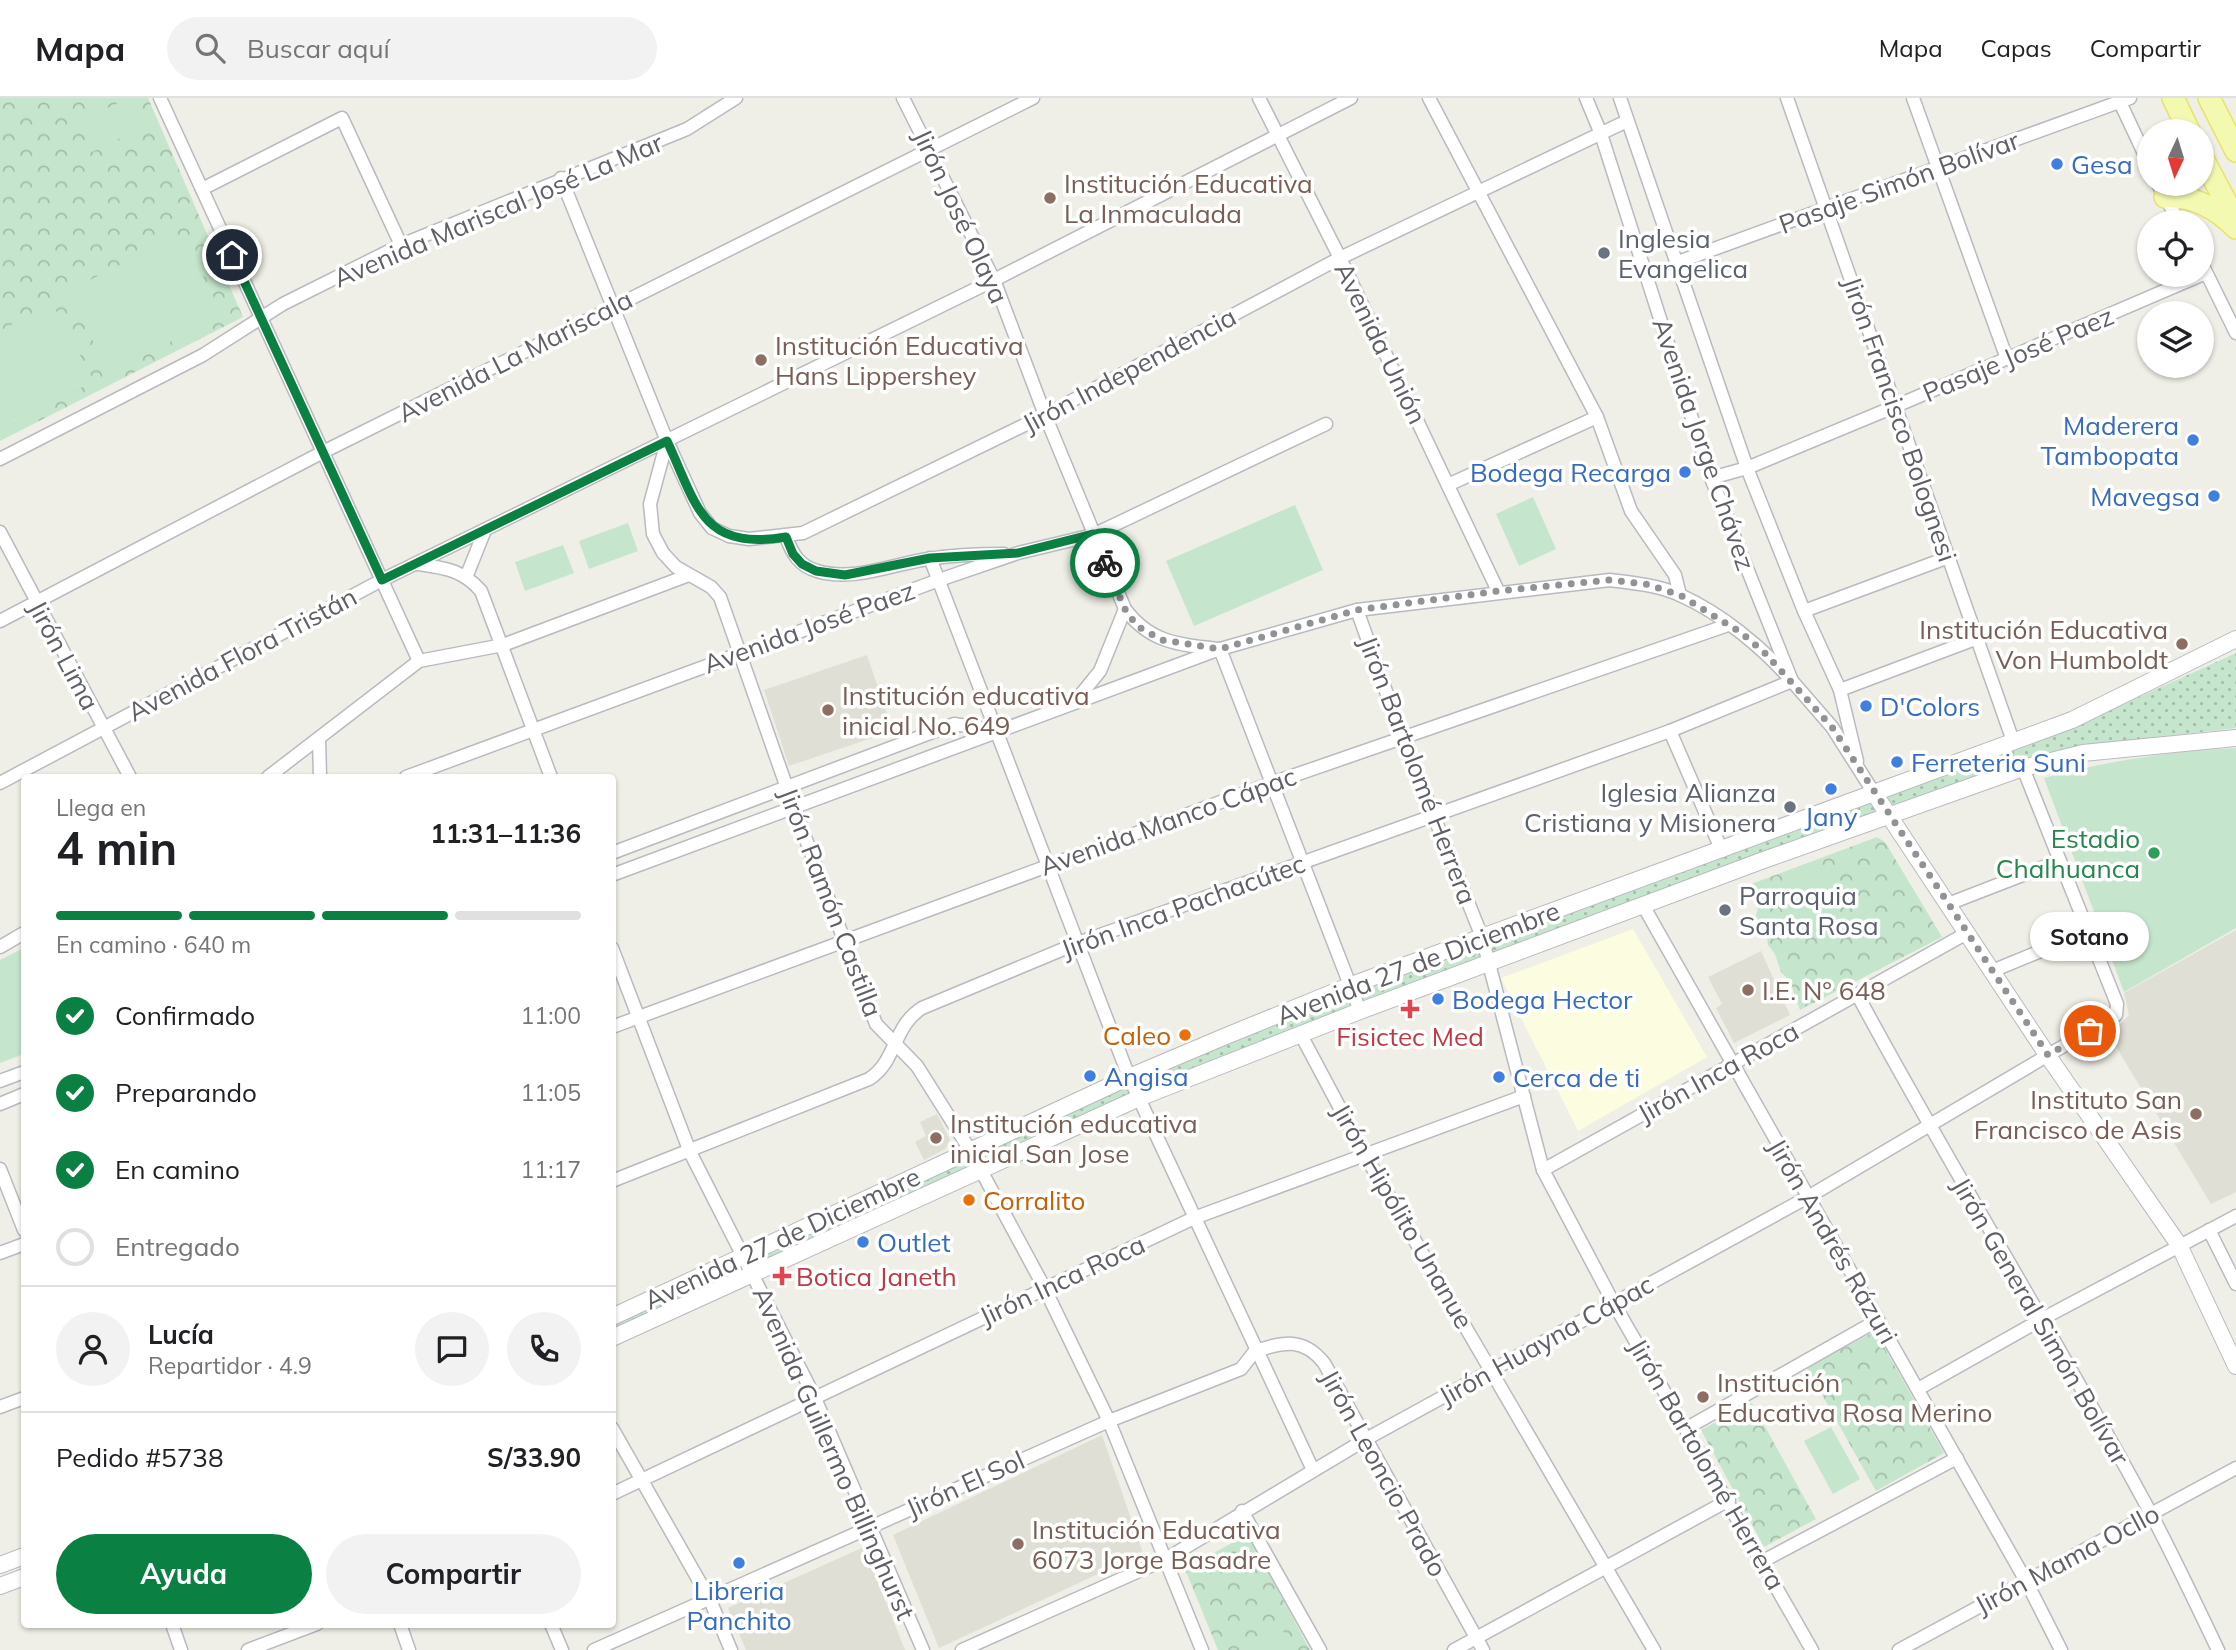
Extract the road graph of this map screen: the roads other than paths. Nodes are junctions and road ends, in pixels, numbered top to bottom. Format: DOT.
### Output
graph roads {
  1 [pos="160,98"];
  2 [pos="736,98"];
  3 [pos="904,98"];
  4 [pos="1033,98"];
  5 [pos="1259,98"];
  6 [pos="1351,98"];
  7 [pos="1429,98"];
  8 [pos="1586,98"];
  9 [pos="1620,98"];
  10 [pos="1787,98"];
  11 [pos="1913,98"];
  12 [pos="2173,98"];
  13 [pos="2210,98"];
  14 [pos="2123,99"];
  15 [pos="2183,119"];
  16 [pos="1627,121"];
  17 [pos="1601,134"];
  18 [pos="2137,134"];
  19 [pos="1278,135"];
  20 [pos="931,150"];
  21 [pos="2236,153"];
  22 [pos="2214,162"];
  23 [pos="1936,168"];
  24 [pos="561,178"];
  25 [pos="2214,184"];
  26 [pos="202,189"];
  27 [pos="1478,192"];
  28 [pos="2179,196"];
  29 [pos="1825,208"];
  30 [pos="2236,221"];
  31 [pos="2236,228"];
  32 [pos="401,245"];
  33 [pos="1340,258"];
  34 [pos="1678,262"];
  35 [pos="994,280"];
  36 [pos="2165,287"];
  37 [pos="2213,287"];
  38 [pos="614,306"];
  39 [pos="262,320"];
  40 [pos="2236,333"];
  41 [pos="2007,359"];
  42 [pos="1896,406"];
  43 [pos="1045,415"];
  44 [pos="1597,417"];
  45 [pos="1326,424"];
  46 [pos="667,441"];
  47 [pos="323,452"];
  48 [pos="0,459"];
  49 [pos="1747,468"];
  50 [pos="1711,478"];
  51 [pos="1450,484"];
  52 [pos="485,530"];
  53 [pos="0,532"];
  54 [pos="1093,534"];
  55 [pos="786,537"];
  56 [pos="1018,553"];
  57 [pos="1949,557"];
  58 [pos="930,558"];
  59 [pos="418,564"];
  60 [pos="467,575"];
  61 [pos="689,575"];
  62 [pos="382,580"];
  63 [pos="939,580"];
  64 [pos="1498,591"];
  65 [pos="1680,595"];
  66 [pos="37,602"];
  67 [pos="1125,609"];
  68 [pos="1357,610"];
  69 [pos="1804,611"];
  70 [pos="0,621"];
  71 [pos="1728,625"];
  72 [pos="1978,638"];
  73 [pos="2236,639"];
  74 [pos="503,645"];
  75 [pos="1220,649"];
  76 [pos="741,652"];
  77 [pos="419,661"];
  78 [pos="1792,681"];
  79 [pos="1840,690"];
  80 [pos="1074,703"];
  81 [pos="103,727"];
  82 [pos="533,728"];
  83 [pos="998,731"];
  84 [pos="1670,731"];
  85 [pos="1402,736"];
  86 [pos="319,738"];
  87 [pos="2236,738"];
  88 [pos="2013,741"];
  89 [pos="2022,768"];
  90 [pos="1860,772"];
  91 [pos="128,774"];
  92 [pos="272,774"];
  93 [pos="320,774"];
  94 [pos="414,774"];
  95 [pos="550,774"];
  96 [pos="0,783"];
  97 [pos="1272,783"];
  98 [pos="787,787"];
  99 [pos="1874,793"];
  100 [pos="794,808"];
  101 [pos="1433,814"];
  102 [pos="1888,815"];
  103 [pos="616,851"];
  104 [pos="1722,851"];
  105 [pos="2059,861"];
  106 [pos="1301,862"];
  107 [pos="1048,864"];
  108 [pos="616,874"];
  109 [pos="1948,904"];
  110 [pos="1644,907"];
  111 [pos="2087,932"];
  112 [pos="1967,933"];
  113 [pos="21,935"];
  114 [pos="1482,937"];
  115 [pos="845,942"];
  116 [pos="1078,943"];
  117 [pos="0,947"];
  118 [pos="616,959"];
  119 [pos="1489,964"];
  120 [pos="1992,971"];
  121 [pos="1349,986"];
  122 [pos="1857,994"];
  123 [pos="1360,1011"];
  124 [pos="637,1018"];
  125 [pos="616,1026"];
  126 [pos="1301,1035"];
  127 [pos="1226,1036"];
  128 [pos="894,1041"];
  129 [pos="2048,1055"];
  130 [pos="1235,1059"];
  131 [pos="1733,1064"];
  132 [pos="21,1073"];
  133 [pos="1129,1077"];
  134 [pos="0,1081"];
  135 [pos="21,1095"];
  136 [pos="1524,1096"];
  137 [pos="1139,1098"];
  138 [pos="0,1104"];
  139 [pos="1928,1127"];
  140 [pos="970,1150"];
  141 [pos="690,1152"];
  142 [pos="1365,1155"];
  143 [pos="0,1169"];
  144 [pos="980,1170"];
  145 [pos="1543,1170"];
  146 [pos="616,1180"];
  147 [pos="1808,1197"];
  148 [pos="2236,1216"];
  149 [pos="1194,1218"];
  150 [pos="21,1222"];
  151 [pos="2209,1230"];
  152 [pos="21,1245"];
  153 [pos="2179,1245"];
  154 [pos="0,1253"];
  155 [pos="744,1257"];
  156 [pos="752,1272"];
  157 [pos="2236,1284"];
  158 [pos="1044,1287"];
  159 [pos="1613,1302"];
  160 [pos="616,1315"];
  161 [pos="2042,1319"];
  162 [pos="1878,1320"];
  163 [pos="616,1336"];
  164 [pos="1255,1351"];
  165 [pos="2236,1366"];
  166 [pos="1491,1370"];
  167 [pos="1918,1389"];
  168 [pos="814,1396"];
  169 [pos="21,1399"];
  170 [pos="0,1407"];
  171 [pos="1109,1420"];
  172 [pos="1687,1428"];
  173 [pos="616,1435"];
  174 [pos="1368,1438"];
  175 [pos="1957,1458"];
  176 [pos="2236,1468"];
  177 [pos="1313,1470"];
  178 [pos="642,1479"];
  179 [pos="616,1492"];
  180 [pos="1728,1500"];
  181 [pos="1242,1511"];
  182 [pos="2151,1514"];
  183 [pos="872,1525"];
  184 [pos="21,1557"];
  185 [pos="1166,1559"];
  186 [pos="1763,1561"];
  187 [pos="0,1565"];
  188 [pos="1607,1567"];
  189 [pos="21,1578"];
  190 [pos="2026,1581"];
  191 [pos="0,1586"];
  192 [pos="710,1600"];
  193 [pos="173,1628"];
  194 [pos="306,1628"];
  195 [pos="401,1628"];
  196 [pos="553,1628"];
  197 [pos="1476,1638"];
  198 [pos="181,1650"];
  199 [pos="248,1650"];
  200 [pos="409,1650"];
  201 [pos="562,1650"];
  202 [pos="594,1650"];
  203 [pos="731,1650"];
  204 [pos="923,1650"];
  205 [pos="962,1650"];
  206 [pos="1202,1650"];
  207 [pos="1320,1650"];
  208 [pos="1454,1650"];
  209 [pos="1483,1650"];
  210 [pos="1654,1650"];
  211 [pos="1812,1650"];
  212 [pos="1899,1650"];
  213 [pos="2061,1650"];
  214 [pos="2218,1650"];
  1 -- 26 [label="street"];
  2 -- 24 [label="street, Avenida Mariscal José La Mar"];
  3 -- 20 [label="street, Jirón José Olaya"];
  4 -- 20 [label="street, Avenida La Mariscala"];
  5 -- 19 [label="street, Avenida Unión"];
  6 -- 19 [label="street, Avenida Flora Tristán"];
  7 -- 27 [label="street"];
  8 -- 17 [label="street, Avenida Jorge Chávez"];
  9 -- 16 [label="street, Avenida Jorge Chávez"];
  10 -- 29 [label="street, Jirón Francisco Bolognesi"];
  11 -- 23 [label="street"];
  12 -- 15 [label="main road"];
  13 -- 21 [label="main road"];
  14 -- 18 [label="street"];
  14 -- 23 [label="street, Pasaje Simón Bolívar"];
  16 -- 17 [label="street, Jirón Independencia"];
  16 -- 34 [label="street, Avenida Jorge Chávez"];
  17 -- 27 [label="street, Jirón Independencia"];
  17 -- 50 [label="street, Avenida Jorge Chávez"];
  19 -- 33 [label="street, Avenida Unión"];
  19 -- 35 [label="street, Avenida Flora Tristán"];
  20 -- 35 [label="street, Jirón José Olaya"];
  20 -- 38 [label="street, Avenida La Mariscala"];
  21 -- 22 [label="main road"];
  23 -- 29 [label="street, Pasaje Simón Bolívar"];
  23 -- 41 [label="street"];
  24 -- 32 [label="street, Avenida Mariscal José La Mar"];
  24 -- 38 [label="street"];
  25 -- 30 [label="main road"];
  26 -- 32 [label="street"];
  26 -- 39 [label="street"];
  27 -- 33 [label="street, Jirón Independencia"];
  27 -- 44 [label="street"];
  28 -- 31 [label="main road"];
  29 -- 34 [label="street, Pasaje Simón Bolívar"];
  29 -- 42 [label="street, Jirón Francisco Bolognesi"];
  32 -- 39 [label="street, Avenida Mariscal José La Mar"];
  33 -- 43 [label="street, Jirón Independencia"];
  33 -- 51 [label="street, Avenida Unión"];
  34 -- 49 [label="street, Avenida Jorge Chávez"];
  35 -- 43 [label="street, Jirón José Olaya"];
  35 -- 46 [label="street, Avenida Flora Tristán"];
  36 -- 41 [label="street, Pasaje José Paez"];
  37 -- 40 [label="street"];
  38 -- 46 [label="street"];
  38 -- 47 [label="street, Avenida La Mariscala"];
  39 -- 47 [label="street"];
  39 -- 48 [label="street, Avenida Mariscal José La Mar"];
  41 -- 42 [label="street, Pasaje José Paez"];
  42 -- 49 [label="street, Pasaje José Paez"];
  42 -- 57 [label="street, Jirón Francisco Bolognesi"];
  43 -- 54 [label="street, Jirón José Olaya"];
  43 -- 55 [label="street, Jirón Independencia"];
  44 -- 51 [label="street"];
  44 -- 65 [label="street"];
  45 -- 54 [label="street, Avenida José Paez"];
  46 -- 52 [label="street, Avenida Flora Tristán"];
  46 -- 55 [label="street, Jirón Independencia"];
  46 -- 61 [label="street, Jirón Ramón Castilla"];
  47 -- 62 [label="street"];
  47 -- 66 [label="street, Avenida La Mariscala"];
  49 -- 50 [label="street, Pasaje José Paez"];
  49 -- 69 [label="street, Avenida Jorge Chávez"];
  50 -- 78 [label="street, Avenida Jorge Chávez"];
  51 -- 64 [label="street, Avenida Unión"];
  52 -- 59 [label="street, Avenida Flora Tristán"];
  52 -- 60 [label="street"];
  53 -- 66 [label="street, Jirón Lima"];
  54 -- 56 [label="street, Avenida José Paez"];
  54 -- 67 [label="street, Jirón José Olaya"];
  55 -- 58 [label="street"];
  56 -- 58 [label="street"];
  56 -- 63 [label="street, Avenida José Paez"];
  57 -- 69 [label="street"];
  57 -- 72 [label="street, Jirón Francisco Bolognesi"];
  58 -- 63 [label="street"];
  59 -- 60 [label="street"];
  59 -- 62 [label="street, Avenida Flora Tristán"];
  60 -- 74 [label="street"];
  61 -- 74 [label="street"];
  61 -- 76 [label="street, Jirón Ramón Castilla"];
  62 -- 77 [label="street"];
  62 -- 81 [label="street, Avenida Flora Tristán"];
  63 -- 76 [label="street, Avenida José Paez"];
  63 -- 83 [label="street"];
  64 -- 65 [label="street"];
  64 -- 68 [label="street"];
  65 -- 71 [label="street"];
  66 -- 70 [label="street, Avenida La Mariscala"];
  66 -- 81 [label="street, Jirón Lima"];
  67 -- 75 [label="street, Jirón José Olaya"];
  67 -- 80 [label="street"];
  68 -- 75 [label="street"];
  68 -- 85 [label="street, Jirón Bartolomé Herrera"];
  69 -- 79 [label="street, Avenida Jorge Chávez"];
  71 -- 78 [label="street"];
  71 -- 85 [label="street, Avenida Manco Cápac"];
  72 -- 79 [label="street"];
  72 -- 88 [label="street, Jirón Francisco Bolognesi"];
  73 -- 88 [label="street, Avenida 27 de Diciembre"];
  74 -- 77 [label="street"];
  74 -- 82 [label="street"];
  75 -- 80 [label="street"];
  75 -- 97 [label="street"];
  76 -- 82 [label="street, Avenida José Paez"];
  76 -- 98 [label="street, Jirón Ramón Castilla"];
  77 -- 86 [label="street"];
  78 -- 84 [label="street, Jirón Inca Pachacútec"];
  78 -- 90 [label="street, Avenida Jorge Chávez"];
  79 -- 90 [label="street, Avenida Jorge Chávez"];
  80 -- 83 [label="street"];
  81 -- 91 [label="street, Jirón Lima"];
  81 -- 96 [label="street, Avenida Flora Tristán"];
  82 -- 94 [label="street, Avenida José Paez"];
  82 -- 95 [label="street"];
  83 -- 98 [label="street"];
  83 -- 100 [label="street"];
  83 -- 107 [label="street"];
  84 -- 101 [label="street, Jirón Inca Pachacútec"];
  84 -- 104 [label="street"];
  85 -- 97 [label="street, Avenida Manco Cápac"];
  85 -- 101 [label="street, Jirón Bartolomé Herrera"];
  86 -- 92 [label="street"];
  86 -- 93 [label="street"];
  87 -- 89 [label="street, Avenida 27 de Diciembre"];
  88 -- 99 [label="street, Avenida 27 de Diciembre"];
  89 -- 102 [label="street, Avenida 27 de Diciembre"];
  89 -- 105 [label="street"];
  90 -- 99 [label="street, Avenida Jorge Chávez"];
  97 -- 106 [label="street"];
  97 -- 107 [label="street, Avenida Manco Cápac"];
  98 -- 100 [label="street, Jirón Ramón Castilla"];
  98 -- 103 [label="street"];
  99 -- 102 [label="street"];
  99 -- 104 [label="street, Avenida 27 de Diciembre"];
  100 -- 108 [label="street"];
  100 -- 115 [label="street, Jirón Ramón Castilla"];
  101 -- 106 [label="street, Jirón Inca Pachacútec"];
  101 -- 114 [label="street, Jirón Bartolomé Herrera"];
  102 -- 109 [label="street"];
  102 -- 110 [label="street, Avenida 27 de Diciembre"];
  104 -- 114 [label="street, Avenida 27 de Diciembre"];
  105 -- 109 [label="street"];
  105 -- 111 [label="street"];
  106 -- 116 [label="street, Jirón Inca Pachacútec"];
  106 -- 121 [label="street"];
  107 -- 115 [label="street, Avenida Manco Cápac"];
  107 -- 116 [label="street"];
  109 -- 112 [label="street"];
  110 -- 119 [label="street, Avenida 27 de Diciembre"];
  110 -- 131 [label="street, Jirón Andrés Rázuri"];
  111 -- 120 [label="street"];
  111 -- 129 [label="street, Jirón Huayna Cápac"];
  112 -- 120 [label="street"];
  112 -- 122 [label="street, Jirón Inca Roca"];
  113 -- 117 [label="street"];
  114 -- 119 [label="street, Jirón Bartolomé Herrera"];
  114 -- 121 [label="street, Avenida 27 de Diciembre"];
  115 -- 124 [label="street, Avenida Manco Cápac"];
  115 -- 128 [label="street, Jirón Ramón Castilla"];
  116 -- 128 [label="street, Jirón Inca Pachacútec"];
  116 -- 133 [label="street"];
  118 -- 124 [label="street, Avenida Guillermo Billinghurst"];
  119 -- 123 [label="street, Avenida 27 de Diciembre"];
  119 -- 136 [label="street, Jirón Bartolomé Herrera"];
  120 -- 129 [label="street"];
  121 -- 123 [label="street"];
  121 -- 127 [label="street, Avenida 27 de Diciembre"];
  122 -- 131 [label="street, Jirón Inca Roca"];
  122 -- 139 [label="street, Jirón General Simón Bolívar"];
  123 -- 126 [label="street, Avenida 27 de Diciembre"];
  124 -- 125 [label="street, Avenida Manco Cápac"];
  124 -- 141 [label="street, Avenida Guillermo Billinghurst"];
  126 -- 130 [label="street, Avenida 27 de Diciembre"];
  126 -- 142 [label="street, Jirón Hipólito Unanue"];
  127 -- 130 [label="street"];
  127 -- 133 [label="street, Avenida 27 de Diciembre"];
  128 -- 140 [label="street, Jirón Ramón Castilla"];
  128 -- 141 [label="street, Jirón Inca Pachacútec"];
  129 -- 139 [label="street, Jirón Huayna Cápac"];
  129 -- 153 [label="street"];
  130 -- 137 [label="street, Avenida 27 de Diciembre"];
  131 -- 145 [label="street, Jirón Inca Roca"];
  131 -- 147 [label="street, Jirón Andrés Rázuri"];
  132 -- 134 [label="street"];
  133 -- 137 [label="street"];
  133 -- 140 [label="street, Avenida 27 de Diciembre"];
  135 -- 138 [label="street"];
  136 -- 142 [label="street, Jirón Inca Roca"];
  136 -- 145 [label="street, Jirón Bartolomé Herrera"];
  137 -- 144 [label="street, Avenida 27 de Diciembre"];
  137 -- 149 [label="street"];
  139 -- 147 [label="street, Jirón Huayna Cápac"];
  139 -- 161 [label="street, Jirón General Simón Bolívar"];
  140 -- 144 [label="street, Jirón Ramón Castilla"];
  140 -- 155 [label="street, Avenida 27 de Diciembre"];
  141 -- 146 [label="street, Jirón Inca Pachacútec"];
  141 -- 155 [label="street, Avenida Guillermo Billinghurst"];
  142 -- 149 [label="street, Jirón Inca Roca"];
  142 -- 166 [label="street, Jirón Hipólito Unanue"];
  143 -- 150 [label="street"];
  144 -- 156 [label="street, Avenida 27 de Diciembre"];
  144 -- 158 [label="street, Jirón Ramón Castilla"];
  145 -- 159 [label="street, Jirón Bartolomé Herrera"];
  147 -- 159 [label="street, Jirón Huayna Cápac"];
  147 -- 162 [label="street, Jirón Andrés Rázuri"];
  148 -- 151 [label="street"];
  149 -- 158 [label="street, Jirón Inca Roca"];
  149 -- 164 [label="street"];
  151 -- 153 [label="street"];
  151 -- 157 [label="street"];
  152 -- 154 [label="street"];
  153 -- 161 [label="street"];
  153 -- 165 [label="street"];
  155 -- 156 [label="street, Avenida Guillermo Billinghurst"];
  155 -- 160 [label="street, Avenida 27 de Diciembre"];
  156 -- 163 [label="street, Avenida 27 de Diciembre"];
  156 -- 168 [label="street, Avenida Guillermo Billinghurst"];
  158 -- 168 [label="street, Jirón Inca Roca"];
  158 -- 171 [label="street, Jirón Ramón Castilla"];
  159 -- 166 [label="street, Jirón Huayna Cápac"];
  159 -- 172 [label="street, Jirón Bartolomé Herrera"];
  161 -- 167 [label="street"];
  161 -- 182 [label="street, Jirón General Simón Bolívar"];
  162 -- 167 [label="street, Jirón Andrés Rázuri"];
  162 -- 172 [label="street"];
  164 -- 171 [label="street, Jirón El Sol"];
  164 -- 174 [label="street, Jirón Leoncio Prado"];
  164 -- 177 [label="street"];
  166 -- 174 [label="street, Jirón Huayna Cápac"];
  166 -- 188 [label="street, Jirón Hipólito Unanue"];
  167 -- 175 [label="street, Jirón Andrés Rázuri"];
  168 -- 178 [label="street, Jirón Inca Roca"];
  168 -- 183 [label="street, Avenida Guillermo Billinghurst"];
  169 -- 170 [label="street"];
  171 -- 183 [label="street, Jirón El Sol"];
  171 -- 185 [label="street, Jirón Ramón Castilla"];
  172 -- 180 [label="street, Jirón Bartolomé Herrera"];
  173 -- 178 [label="street"];
  174 -- 177 [label="street, Jirón Huayna Cápac"];
  174 -- 197 [label="street, Jirón Leoncio Prado"];
  175 -- 186 [label="street"];
  175 -- 190 [label="street, Jirón Andrés Rázuri"];
  176 -- 182 [label="street, Jirón Mama Ocllo"];
  177 -- 181 [label="street, Jirón Huayna Cápac"];
  178 -- 179 [label="street, Jirón Inca Roca"];
  178 -- 192 [label="street"];
  180 -- 186 [label="street, Jirón Bartolomé Herrera"];
  180 -- 188 [label="street"];
  181 -- 185 [label="street, Jirón Huayna Cápac"];
  181 -- 207 [label="street"];
  182 -- 190 [label="street, Jirón Mama Ocllo"];
  182 -- 214 [label="street, Jirón General Simón Bolívar"];
  183 -- 192 [label="street, Jirón El Sol"];
  183 -- 204 [label="street, Avenida Guillermo Billinghurst"];
  184 -- 187 [label="street"];
  185 -- 205 [label="street, Jirón Huayna Cápac"];
  185 -- 206 [label="street, Jirón Ramón Castilla"];
  186 -- 211 [label="street, Jirón Bartolomé Herrera"];
  188 -- 197 [label="street"];
  188 -- 210 [label="street, Jirón Hipólito Unanue"];
  189 -- 191 [label="street"];
  190 -- 212 [label="street, Jirón Mama Ocllo"];
  190 -- 213 [label="street, Jirón Andrés Rázuri"];
  192 -- 202 [label="street, Jirón El Sol"];
  192 -- 203 [label="street"];
  193 -- 198 [label="street"];
  194 -- 199 [label="street"];
  195 -- 200 [label="street"];
  196 -- 201 [label="street"];
  197 -- 208 [label="street"];
  197 -- 209 [label="street, Jirón Leoncio Prado"];
}
